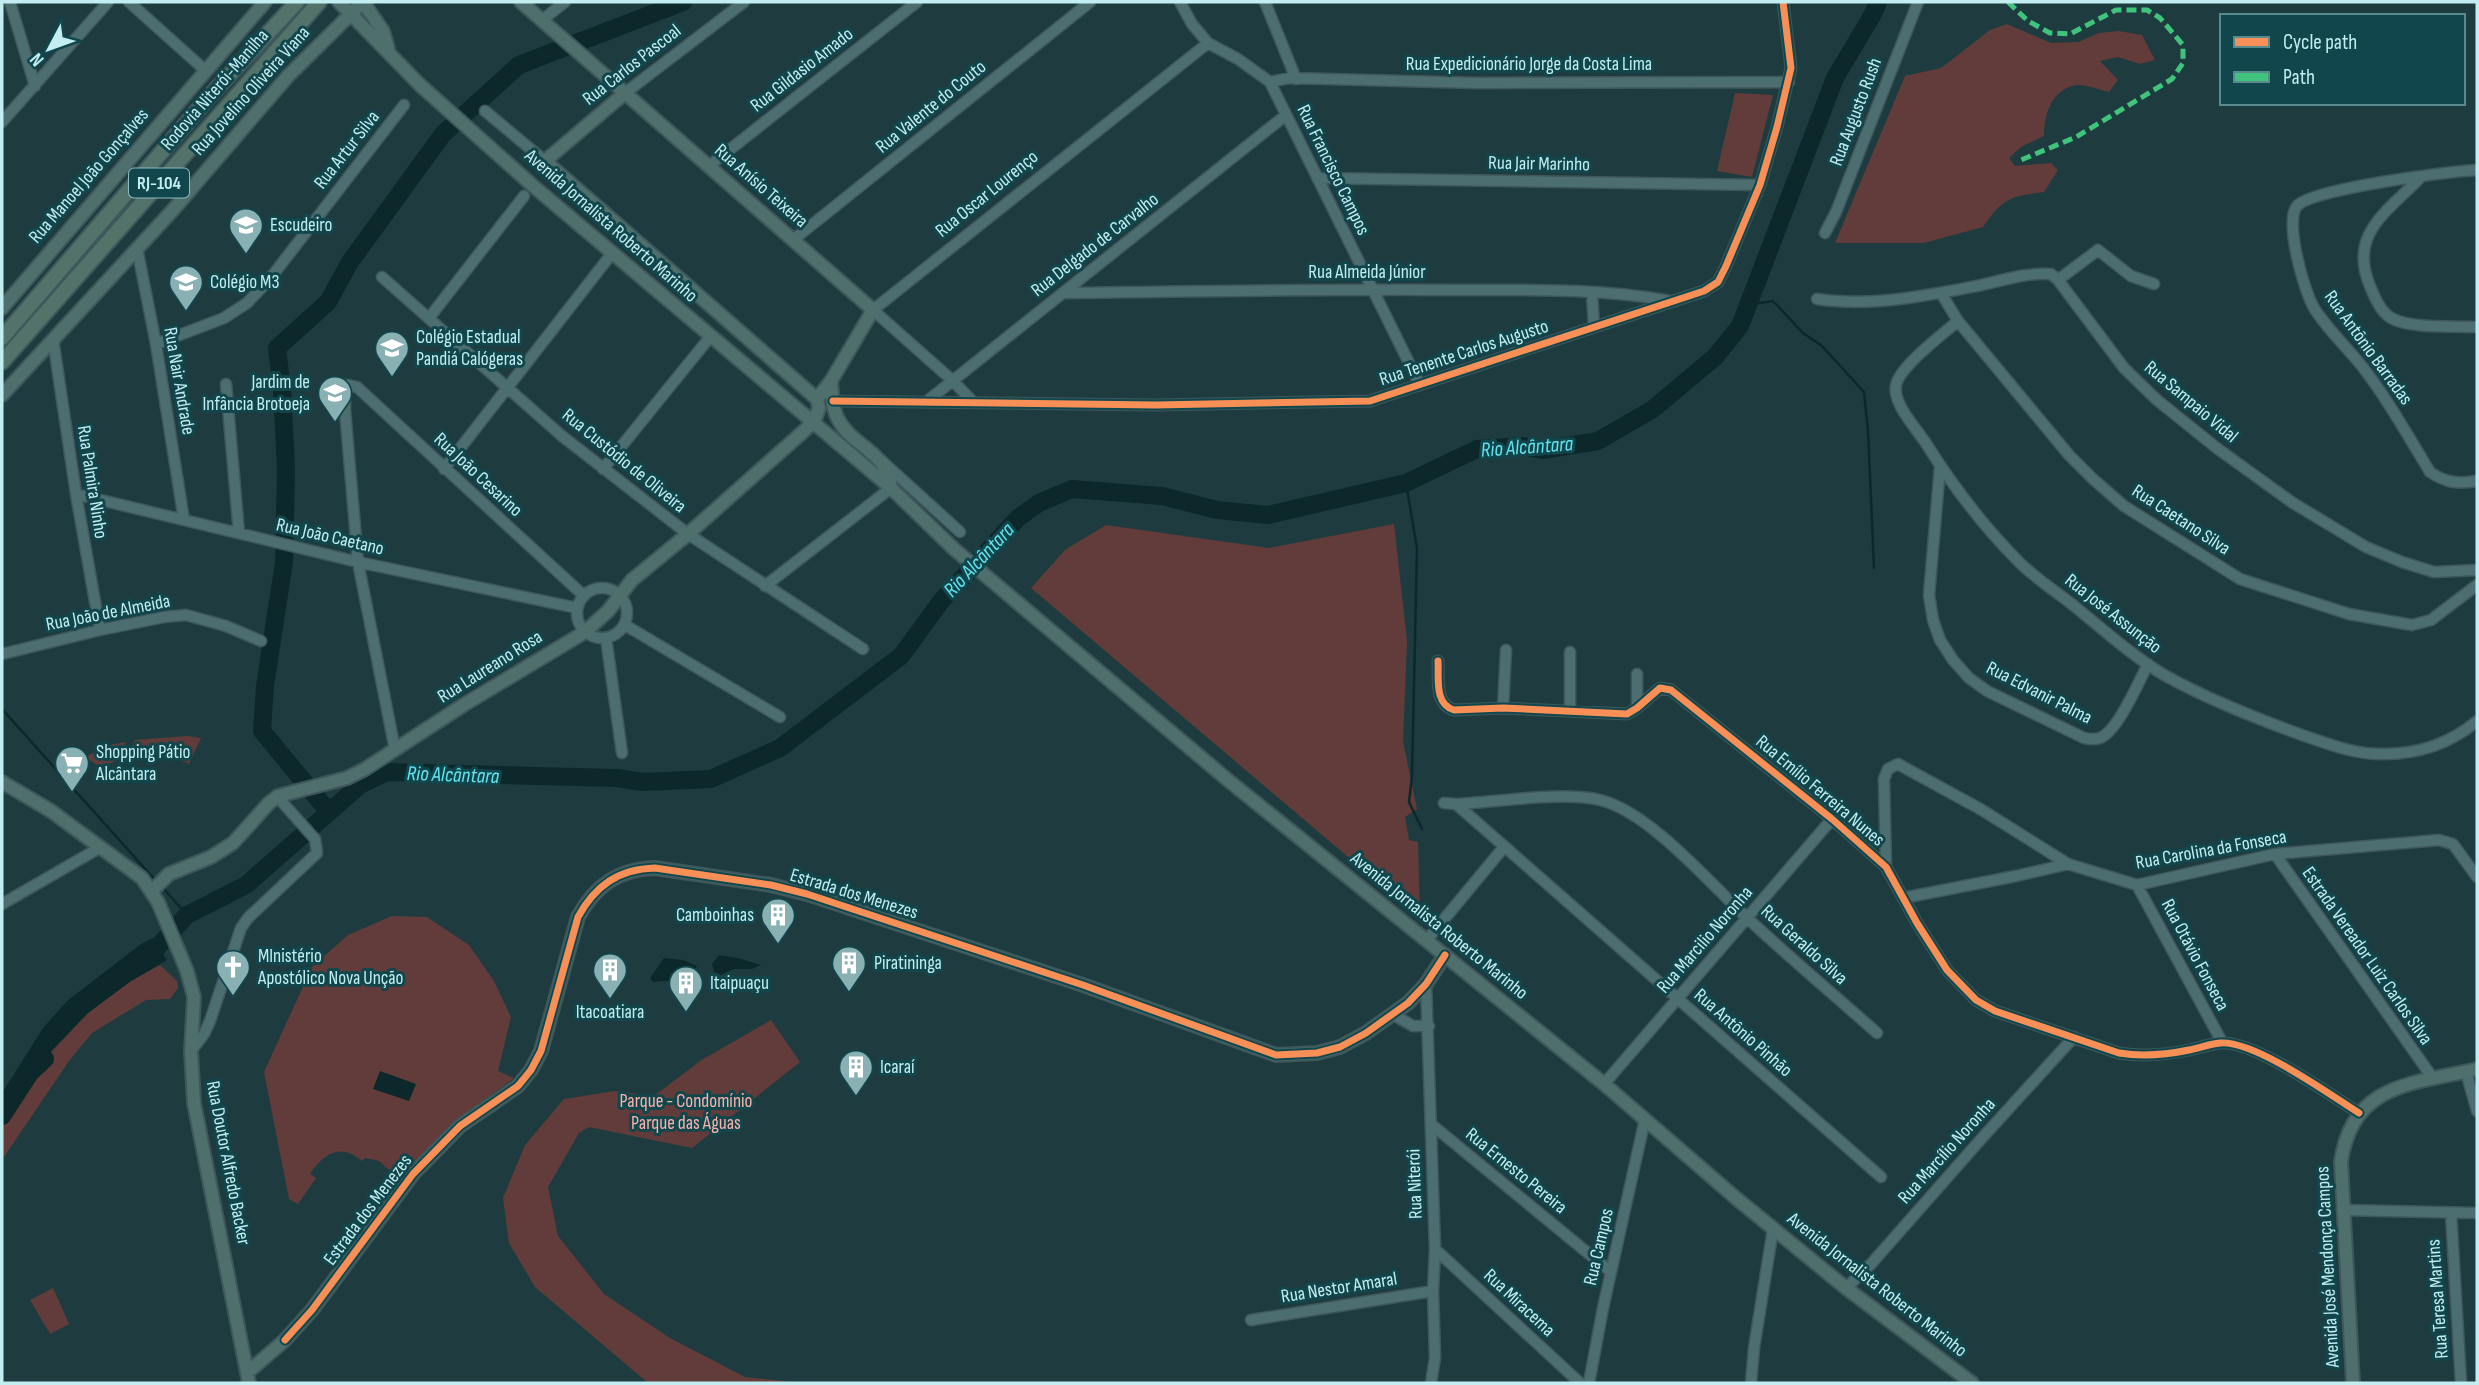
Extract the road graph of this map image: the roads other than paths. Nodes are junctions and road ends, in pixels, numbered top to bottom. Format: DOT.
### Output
graph roads {
  1 [pos="10,2"];
  2 [pos="108,2"];
  3 [pos="129,2"];
  4 [pos="265,2"];
  5 [pos="297,2"];
  6 [pos="339,2"];
  7 [pos="363,2"];
  8 [pos="521,2"];
  9 [pos="565,2"];
  10 [pos="744,2"];
  11 [pos="918,2"];
  12 [pos="1090,2"];
  13 [pos="1180,2"];
  14 [pos="1265,2"];
  15 [pos="1783,2"];
  16 [pos="1918,2"];
  17 [pos="318,3"];
  18 [pos="350,12"];
  19 [pos="542,20"];
  20 [pos="1208,43"];
  21 [pos="389,52"];
  22 [pos="206,71"];
  23 [pos="1296,79"];
  24 [pos="1270,82"];
  25 [pos="1789,82"];
  26 [pos="35,86"];
  27 [pos="625,93"];
  28 [pos="404,105"];
  29 [pos="485,111"];
  30 [pos="1286,115"];
  31 [pos="2,122"];
  32 [pos="544,161"];
  33 [pos="709,166"];
  34 [pos="2477,170"];
  35 [pos="1317,178"];
  36 [pos="2420,178"];
  37 [pos="1760,185"];
  38 [pos="524,196"];
  39 [pos="1825,233"];
  40 [pos="793,240"];
  41 [pos="137,248"];
  42 [pos="613,252"];
  43 [pos="382,277"];
  44 [pos="2058,279"];
  45 [pos="2154,284"];
  46 [pos="1372,289"];
  47 [pos="1063,293"];
  48 [pos="1592,293"];
  49 [pos="1941,293"];
  50 [pos="1817,299"];
  51 [pos="1671,301"];
  52 [pos="2,308"];
  53 [pos="873,310"];
  54 [pos="429,318"];
  55 [pos="725,319"];
  56 [pos="1958,321"];
  57 [pos="1594,327"];
  58 [pos="2477,327"];
  59 [pos="710,337"];
  60 [pos="2,338"];
  61 [pos="53,340"];
  62 [pos="156,344"];
  63 [pos="2,362"];
  64 [pos="831,381"];
  65 [pos="953,381"];
  66 [pos="226,384"];
  67 [pos="1420,385"];
  68 [pos="508,388"];
  69 [pos="2,395"];
  70 [pos="817,399"];
  71 [pos="833,401"];
  72 [pos="926,402"];
  73 [pos="974,402"];
  74 [pos="814,422"];
  75 [pos="879,458"];
  76 [pos="1940,467"];
  77 [pos="444,469"];
  78 [pos="603,469"];
  79 [pos="2477,481"];
  80 [pos="891,488"];
  81 [pos="76,495"];
  82 [pos="184,520"];
  83 [pos="960,532"];
  84 [pos="239,533"];
  85 [pos="688,534"];
  86 [pos="358,562"];
  87 [pos="2477,570"];
  88 [pos="2477,585"];
  89 [pos="765,586"];
  90 [pos="583,595"];
  91 [pos="621,595"];
  92 [pos="577,608"];
  93 [pos="625,625"];
  94 [pos="100,630"];
  95 [pos="585,632"];
  96 [pos="606,638"];
  97 [pos="261,641"];
  98 [pos="863,649"];
  99 [pos="1506,650"];
  100 [pos="1570,652"];
  101 [pos="2,654"];
  102 [pos="1438,661"];
  103 [pos="2148,664"];
  104 [pos="1637,674"];
  105 [pos="1503,708"];
  106 [pos="1637,708"];
  107 [pos="1570,711"];
  108 [pos="779,717"];
  109 [pos="2477,721"];
  110 [pos="395,750"];
  111 [pos="622,753"];
  112 [pos="2,782"];
  113 [pos="282,802"];
  114 [pos="1444,803"];
  115 [pos="1457,804"];
  116 [pos="1832,819"];
  117 [pos="101,847"];
  118 [pos="1504,847"];
  119 [pos="2274,854"];
  120 [pos="2068,864"];
  121 [pos="1886,867"];
  122 [pos="2477,877"];
  123 [pos="2137,885"];
  124 [pos="158,889"];
  125 [pos="1903,898"];
  126 [pos="2,904"];
  127 [pos="1747,918"];
  128 [pos="1426,941"];
  129 [pos="1445,956"];
  130 [pos="1426,984"];
  131 [pos="1678,1000"];
  132 [pos="1394,1015"];
  133 [pos="1429,1026"];
  134 [pos="1877,1033"];
  135 [pos="2074,1037"];
  136 [pos="2222,1042"];
  137 [pos="191,1051"];
  138 [pos="2472,1071"];
  139 [pos="2432,1077"];
  140 [pos="1604,1084"];
  141 [pos="2477,1111"];
  142 [pos="2359,1113"];
  143 [pos="1646,1119"];
  144 [pos="1431,1124"];
  145 [pos="1881,1177"];
  146 [pos="2342,1210"];
  147 [pos="2451,1213"];
  148 [pos="2477,1213"];
  149 [pos="1773,1229"];
  150 [pos="1435,1249"];
  151 [pos="1611,1272"];
  152 [pos="1846,1288"];
  153 [pos="1433,1291"];
  154 [pos="1251,1320"];
  155 [pos="247,1371"];
  156 [pos="1432,1383"];
  157 [pos="1580,1383"];
  158 [pos="1589,1383"];
  159 [pos="1751,1383"];
  160 [pos="1972,1383"];
  161 [pos="2353,1383"];
  162 [pos="2461,1383"];
  1 -- 26 [label="street"];
  2 -- 26 [label="street"];
  3 -- 22 [label="street"];
  4 -- 22 [label="main road, Rua Manoel João Gonçalves"];
  5 -- 60 [label="highway, Rodovia Niterói-Manilha / RJ-104"];
  6 -- 18 [label="main road, Avenida Jornalista Roberto Marinho"];
  7 -- 18 [label="main road, Rua Jovelino Oliveira Viana"];
  7 -- 21 [label="main road"];
  8 -- 19 [label="main road, Rua Anísio Teixeira"];
  9 -- 19 [label="street"];
  10 -- 27 [label="street, Rua Carlos Pascoal"];
  11 -- 33 [label="street, Rua Gildasio Amado"];
  12 -- 40 [label="street, Rua Valente do Couto"];
  13 -- 20 [label="street, Rua Francisco Campos"];
  14 -- 23 [label="street, Rua Francisco Campos"];
  15 -- 25 [label="street, Rua Tenente Carlos Augusto"];
  16 -- 39 [label="street, Rua Augusto Rush"];
  17 -- 63 [label="highway, Rodovia Niterói-Manilha / RJ-104"];
  18 -- 21 [label="main road, Avenida Jornalista Roberto Marinho"];
  18 -- 41 [label="main road, Rua Jovelino Oliveira Viana"];
  19 -- 27 [label="main road, Rua Anísio Teixeira"];
  20 -- 24 [label="street, Rua Francisco Campos"];
  20 -- 53 [label="street, Rua Oscar Lourenço"];
  21 -- 42 [label="main road, Avenida Jornalista Roberto Marinho"];
  22 -- 52 [label="main road, Rua Manoel João Gonçalves"];
  23 -- 24 [label="street, Rua Expedicionário Jorge da Costa Lima"];
  23 -- 25 [label="street, Rua Expedicionário Jorge da Costa Lima"];
  24 -- 30 [label="street, Rua Francisco Campos"];
  25 -- 37 [label="street, Rua Tenente Carlos Augusto"];
  26 -- 31 [label="street"];
  27 -- 32 [label="main road, Rua Carlos Pascoal"];
  27 -- 33 [label="main road, Rua Anísio Teixeira"];
  28 -- 62 [label="street, Rua Artur Silva"];
  29 -- 32 [label="street, Avenida Jornalista Roberto Marinho"];
  30 -- 35 [label="street, Rua Francisco Campos"];
  30 -- 47 [label="street, Rua Delgado de Carvalho"];
  32 -- 55 [label="main road, Avenida Jornalista Roberto Marinho"];
  33 -- 40 [label="main road, Rua Anísio Teixeira"];
  34 -- 36 [label="street, Rua Antônio Barradas"];
  35 -- 37 [label="street, Rua Jair Marinho"];
  35 -- 46 [label="street, Rua Francisco Campos"];
  36 -- 58 [label="street"];
  36 -- 79 [label="street, Rua Antônio Barradas"];
  37 -- 51 [label="street, Rua Tenente Carlos Augusto"];
  38 -- 54 [label="street"];
  40 -- 53 [label="main road, Rua Anísio Teixeira"];
  41 -- 61 [label="main road, Rua Jovelino Oliveira Viana"];
  41 -- 62 [label="street, Rua Nair Andrade"];
  42 -- 59 [label="main road, Avenida Jornalista Roberto Marinho"];
  42 -- 68 [label="street"];
  43 -- 54 [label="street, Rua Custódio de Oliveira"];
  44 -- 45 [label="street"];
  44 -- 49 [label="street"];
  44 -- 87 [label="street, Rua Sampaio Vidal"];
  46 -- 47 [label="street, Rua Almeida Júnior"];
  46 -- 48 [label="street, Rua Almeida Júnior"];
  46 -- 67 [label="street, Rua Francisco Campos"];
  47 -- 65 [label="street, Rua Delgado de Carvalho"];
  48 -- 51 [label="street, Rua Almeida Júnior"];
  48 -- 57 [label="street"];
  49 -- 50 [label="street"];
  49 -- 56 [label="street, Rua Caetano Silva"];
  51 -- 57 [label="street, Rua Tenente Carlos Augusto"];
  53 -- 64 [label="main road, Rua Oscar Lourenço"];
  53 -- 65 [label="street, Rua Anísio Teixeira"];
  54 -- 68 [label="street, Rua Custódio de Oliveira"];
  55 -- 59 [label="main road"];
  55 -- 70 [label="main road, Avenida Jornalista Roberto Marinho"];
  56 -- 76 [label="street, Rua José Assunção"];
  56 -- 88 [label="street, Rua Caetano Silva"];
  57 -- 67 [label="street, Rua Tenente Carlos Augusto"];
  59 -- 74 [label="main road, Avenida Jornalista Roberto Marinho"];
  59 -- 78 [label="street"];
  61 -- 69 [label="main road, Rua Jovelino Oliveira Viana"];
  61 -- 81 [label="street, Rua Palmira Ninho"];
  62 -- 82 [label="street, Rua Nair Andrade"];
  64 -- 70 [label="main road, Rua Oscar Lourenço"];
  64 -- 71 [label="main road, Avenida Jornalista Roberto Marinho"];
  65 -- 72 [label="street, Rua Delgado de Carvalho"];
  65 -- 73 [label="street, Rua Anísio Teixeira"];
  66 -- 84 [label="street"];
  67 -- 73 [label="street, Rua Tenente Carlos Augusto"];
  68 -- 77 [label="street"];
  68 -- 78 [label="street, Rua Custódio de Oliveira"];
  70 -- 74 [label="main road"];
  71 -- 72 [label="street, Rua Tenente Carlos Augusto"];
  71 -- 75 [label="main road, Avenida Jornalista Roberto Marinho"];
  72 -- 73 [label="street, Rua Tenente Carlos Augusto"];
  74 -- 80 [label="main road, Avenida Jornalista Roberto Marinho"];
  74 -- 85 [label="main road, Rua Laureano Rosa"];
  75 -- 80 [label="main road, Avenida Jornalista Roberto Marinho"];
  75 -- 83 [label="street, Avenida Jornalista Roberto Marinho"];
  76 -- 103 [label="street, Rua José Assunção"];
  76 -- 103 [label="street, Rua Edvanir Palma"];
  77 -- 86 [label="street, Rua João Cesarino"];
  77 -- 90 [label="street, Rua João Cesarino"];
  78 -- 85 [label="street, Rua Custódio de Oliveira"];
  80 -- 89 [label="street"];
  80 -- 128 [label="main road, Avenida Jornalista Roberto Marinho"];
  81 -- 82 [label="street, Rua João Caetano"];
  81 -- 94 [label="street, Rua Palmira Ninho"];
  82 -- 84 [label="street, Rua João Caetano"];
  84 -- 86 [label="street, Rua João Caetano"];
  85 -- 89 [label="street, Rua Custódio de Oliveira"];
  85 -- 91 [label="main road, Rua Laureano Rosa"];
  86 -- 92 [label="street, Rua João Caetano"];
  86 -- 110 [label="street"];
  89 -- 98 [label="street, Rua Custódio de Oliveira"];
  90 -- 91 [label="street"];
  90 -- 92 [label="street"];
  91 -- 93 [label="street"];
  91 -- 95 [label="main road, Rua Laureano Rosa"];
  92 -- 95 [label="street"];
  93 -- 96 [label="street"];
  93 -- 108 [label="street"];
  94 -- 97 [label="street, Rua João de Almeida"];
  94 -- 101 [label="street, Rua João de Almeida"];
  95 -- 96 [label="street"];
  95 -- 110 [label="main road, Rua Laureano Rosa"];
  96 -- 111 [label="street"];
  99 -- 105 [label="street"];
  100 -- 107 [label="street"];
  102 -- 105 [label="street, Rua Emílio Ferreira Nunes"];
  103 -- 109 [label="street, Rua José Assunção"];
  104 -- 106 [label="street"];
  105 -- 107 [label="street, Rua Emílio Ferreira Nunes"];
  106 -- 107 [label="street, Rua Emílio Ferreira Nunes"];
  106 -- 116 [label="street, Rua Emílio Ferreira Nunes"];
  110 -- 124 [label="main road, Rua Laureano Rosa"];
  112 -- 117 [label="main road, Rua Doutor Alfredo Backer"];
  113 -- 137 [label="street"];
  114 -- 115 [label="street, Rua Geraldo Silva"];
  115 -- 118 [label="street, Rua Antônio Pinhão"];
  115 -- 127 [label="street, Rua Geraldo Silva"];
  116 -- 121 [label="street, Rua Emílio Ferreira Nunes"];
  116 -- 127 [label="street, Rua Marcilio Noronha"];
  117 -- 124 [label="main road, Rua Doutor Alfredo Backer"];
  117 -- 126 [label="street"];
  118 -- 128 [label="street"];
  118 -- 131 [label="street, Rua Antônio Pinhão"];
  119 -- 122 [label="street, Rua Carolina da Fonseca"];
  119 -- 123 [label="street, Rua Carolina da Fonseca"];
  119 -- 139 [label="street, Estrada Vereador Luiz Carlos Silva"];
  120 -- 121 [label="street"];
  120 -- 123 [label="street, Rua Carolina da Fonseca"];
  120 -- 125 [label="street, Rua Carolina da Fonseca"];
  121 -- 125 [label="street, Rua Emílio Ferreira Nunes"];
  123 -- 136 [label="street, Rua Otávio Fonseca"];
  124 -- 137 [label="main road, Rua Doutor Alfredo Backer"];
  125 -- 135 [label="street, Rua Emílio Ferreira Nunes"];
  127 -- 131 [label="street, Rua Marcilio Noronha"];
  127 -- 134 [label="street, Rua Geraldo Silva"];
  128 -- 129 [label="main road, Avenida Jornalista Roberto Marinho"];
  129 -- 130 [label="main road, Estrada dos Menezes"];
  129 -- 140 [label="main road, Avenida Jornalista Roberto Marinho"];
  130 -- 132 [label="main road, Estrada dos Menezes"];
  130 -- 133 [label="street, Rua Niterói"];
  131 -- 140 [label="street, Rua Marcilio Noronha"];
  131 -- 145 [label="street, Rua Antônio Pinhão"];
  132 -- 133 [label="street"];
  132 -- 155 [label="main road, Estrada dos Menezes"];
  133 -- 144 [label="street, Rua Niterói"];
  135 -- 136 [label="street, Rua Emílio Ferreira Nunes"];
  135 -- 152 [label="street, Rua Marcílio Noronha"];
  136 -- 142 [label="street"];
  137 -- 155 [label="main road, Rua Doutor Alfredo Backer"];
  138 -- 139 [label="main road, Avenida José Mendonça Campos"];
  138 -- 141 [label="street"];
  139 -- 142 [label="main road, Avenida José Mendonça Campos"];
  140 -- 143 [label="main road, Avenida Jornalista Roberto Marinho"];
  142 -- 146 [label="main road, Avenida José Mendonça Campos"];
  143 -- 149 [label="main road, Avenida Jornalista Roberto Marinho"];
  143 -- 151 [label="street, Rua Campos"];
  144 -- 150 [label="street, Rua Niterói"];
  144 -- 151 [label="street, Rua Ernesto Pereira"];
  146 -- 147 [label="street"];
  146 -- 161 [label="main road, Avenida José Mendonça Campos"];
  147 -- 148 [label="street"];
  147 -- 162 [label="street, Rua Teresa Martins"];
  149 -- 152 [label="main road, Avenida Jornalista Roberto Marinho"];
  149 -- 159 [label="street"];
  150 -- 153 [label="street, Rua Niterói"];
  150 -- 157 [label="street, Rua Miracema"];
  151 -- 158 [label="street, Rua Campos"];
  152 -- 160 [label="main road, Avenida Jornalista Roberto Marinho"];
  153 -- 154 [label="street, Rua Nestor Amaral"];
  153 -- 156 [label="street, Rua Niterói"];
}
